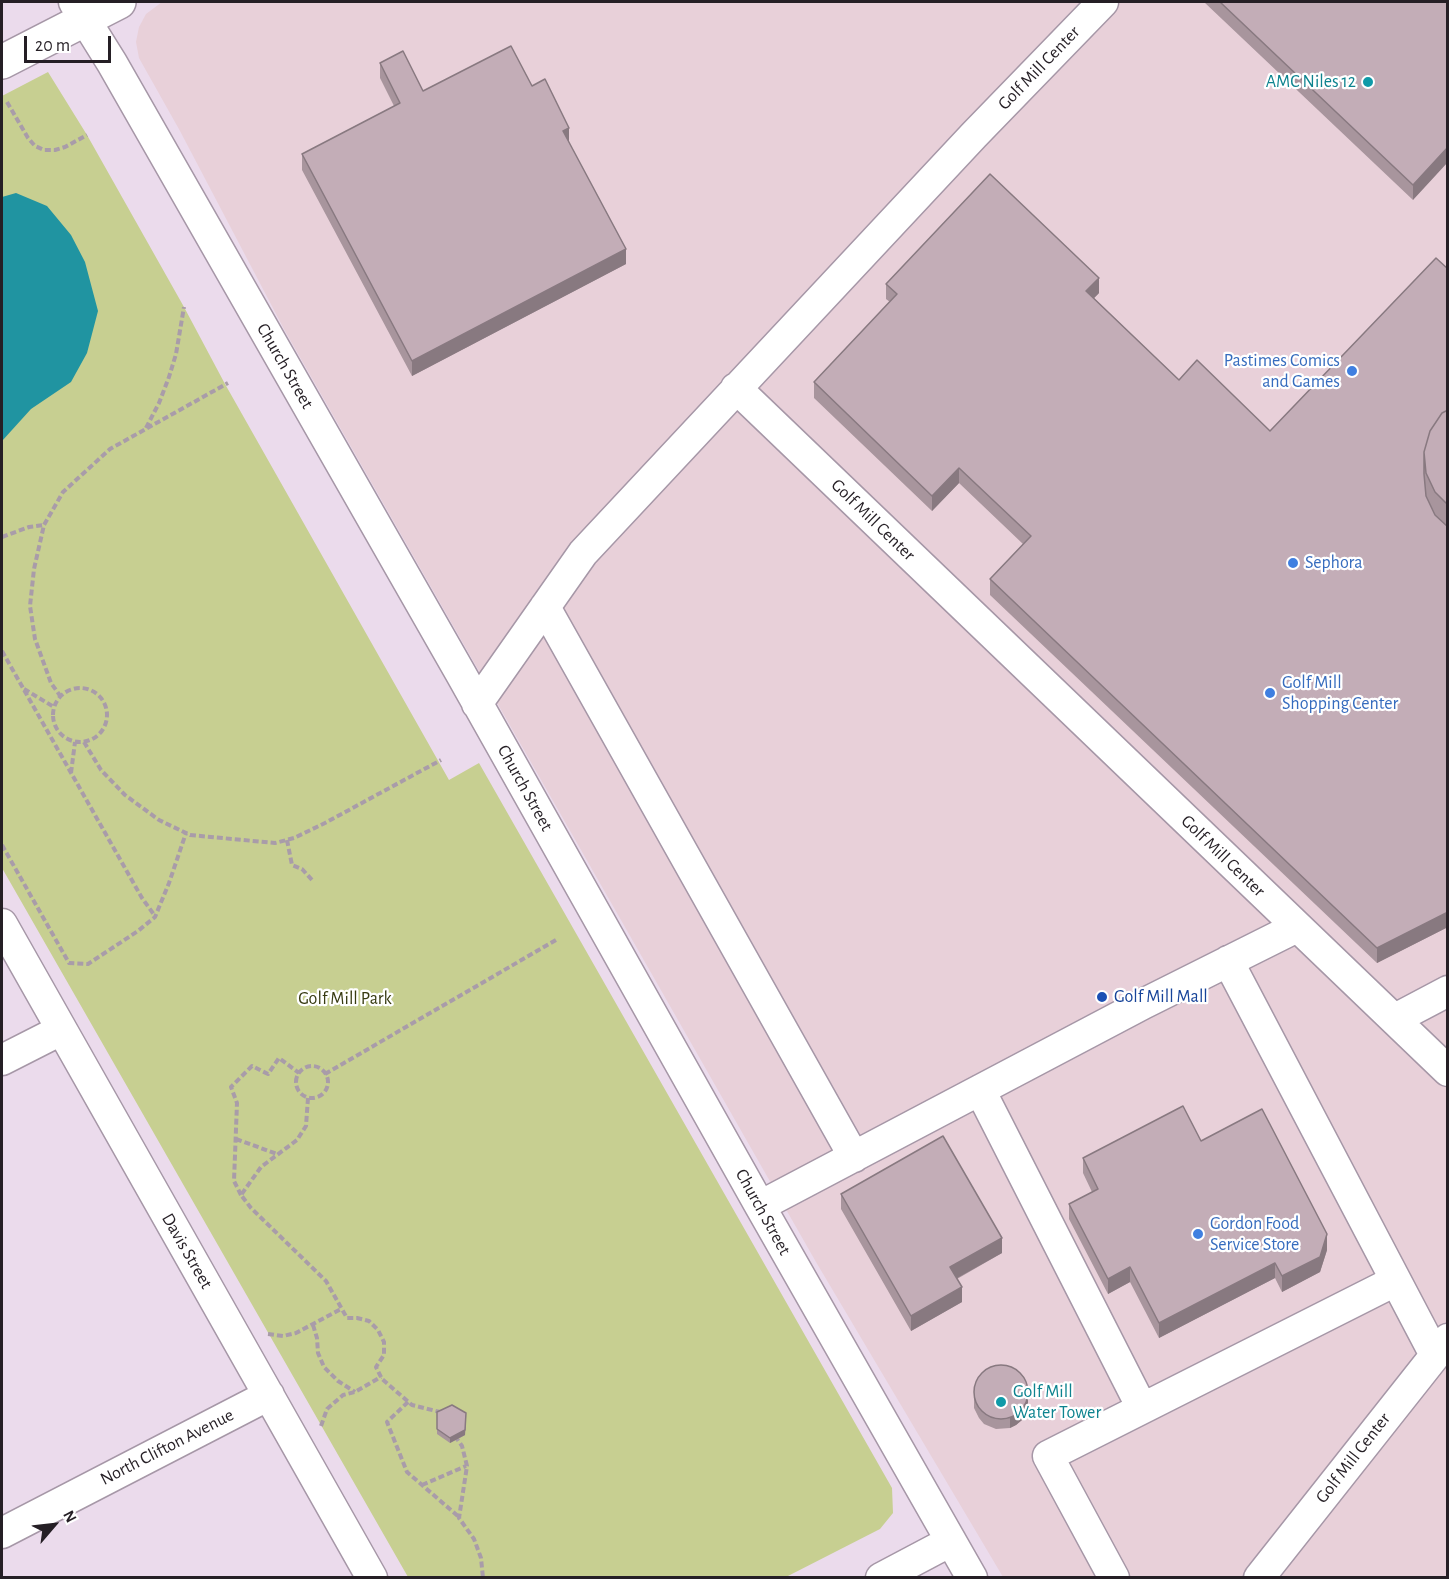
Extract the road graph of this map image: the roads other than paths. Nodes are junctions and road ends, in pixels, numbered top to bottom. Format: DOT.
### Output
graph roads {
  1 [pos="119,2"];
  2 [pos="1103,2"];
  3 [pos="80,10"];
  4 [pos="2,63"];
  5 [pos="736,388"];
  6 [pos="545,607"];
  7 [pos="477,704"];
  8 [pos="2,924"];
  9 [pos="1297,927"];
  10 [pos="1228,961"];
  11 [pos="1448,991"];
  12 [pos="1395,1019"];
  13 [pos="61,1030"];
  14 [pos="2,1060"];
  15 [pos="1448,1071"];
  16 [pos="980,1090"];
  17 [pos="854,1157"];
  18 [pos="760,1206"];
  19 [pos="1395,1281"];
  20 [pos="1441,1347"];
  21 [pos="269,1395"];
  22 [pos="1142,1408"];
  23 [pos="2,1533"];
  24 [pos="951,1541"];
  25 [pos="372,1578"];
  26 [pos="881,1578"];
  27 [pos="972,1578"];
  28 [pos="1114,1578"];
  29 [pos="1259,1578"];
  1 -- 3 [label="main road"];
  2 -- 5 [label="street, Golf Mill Center"];
  3 -- 4 [label="main road"];
  3 -- 7 [label="street, Church Street"];
  5 -- 6 [label="street"];
  5 -- 9 [label="street, Golf Mill Center"];
  6 -- 7 [label="street"];
  6 -- 17 [label="street"];
  7 -- 18 [label="street, Church Street"];
  8 -- 13 [label="street, Davis Street"];
  9 -- 10 [label="street"];
  9 -- 12 [label="street, Golf Mill Center"];
  10 -- 16 [label="street"];
  10 -- 19 [label="street"];
  11 -- 12 [label="street"];
  12 -- 15 [label="street, Golf Mill Center"];
  13 -- 14 [label="street"];
  13 -- 21 [label="street, Davis Street"];
  16 -- 17 [label="street"];
  16 -- 22 [label="street"];
  17 -- 18 [label="street"];
  18 -- 24 [label="street, Church Street"];
  19 -- 20 [label="street"];
  19 -- 22 [label="street"];
  20 -- 29 [label="street, Golf Mill Center"];
  21 -- 23 [label="street, North Clifton Avenue"];
  21 -- 25 [label="street, Davis Street"];
  22 -- 28 [label="street"];
  24 -- 26 [label="street"];
  24 -- 27 [label="street, Church Street"];
}
